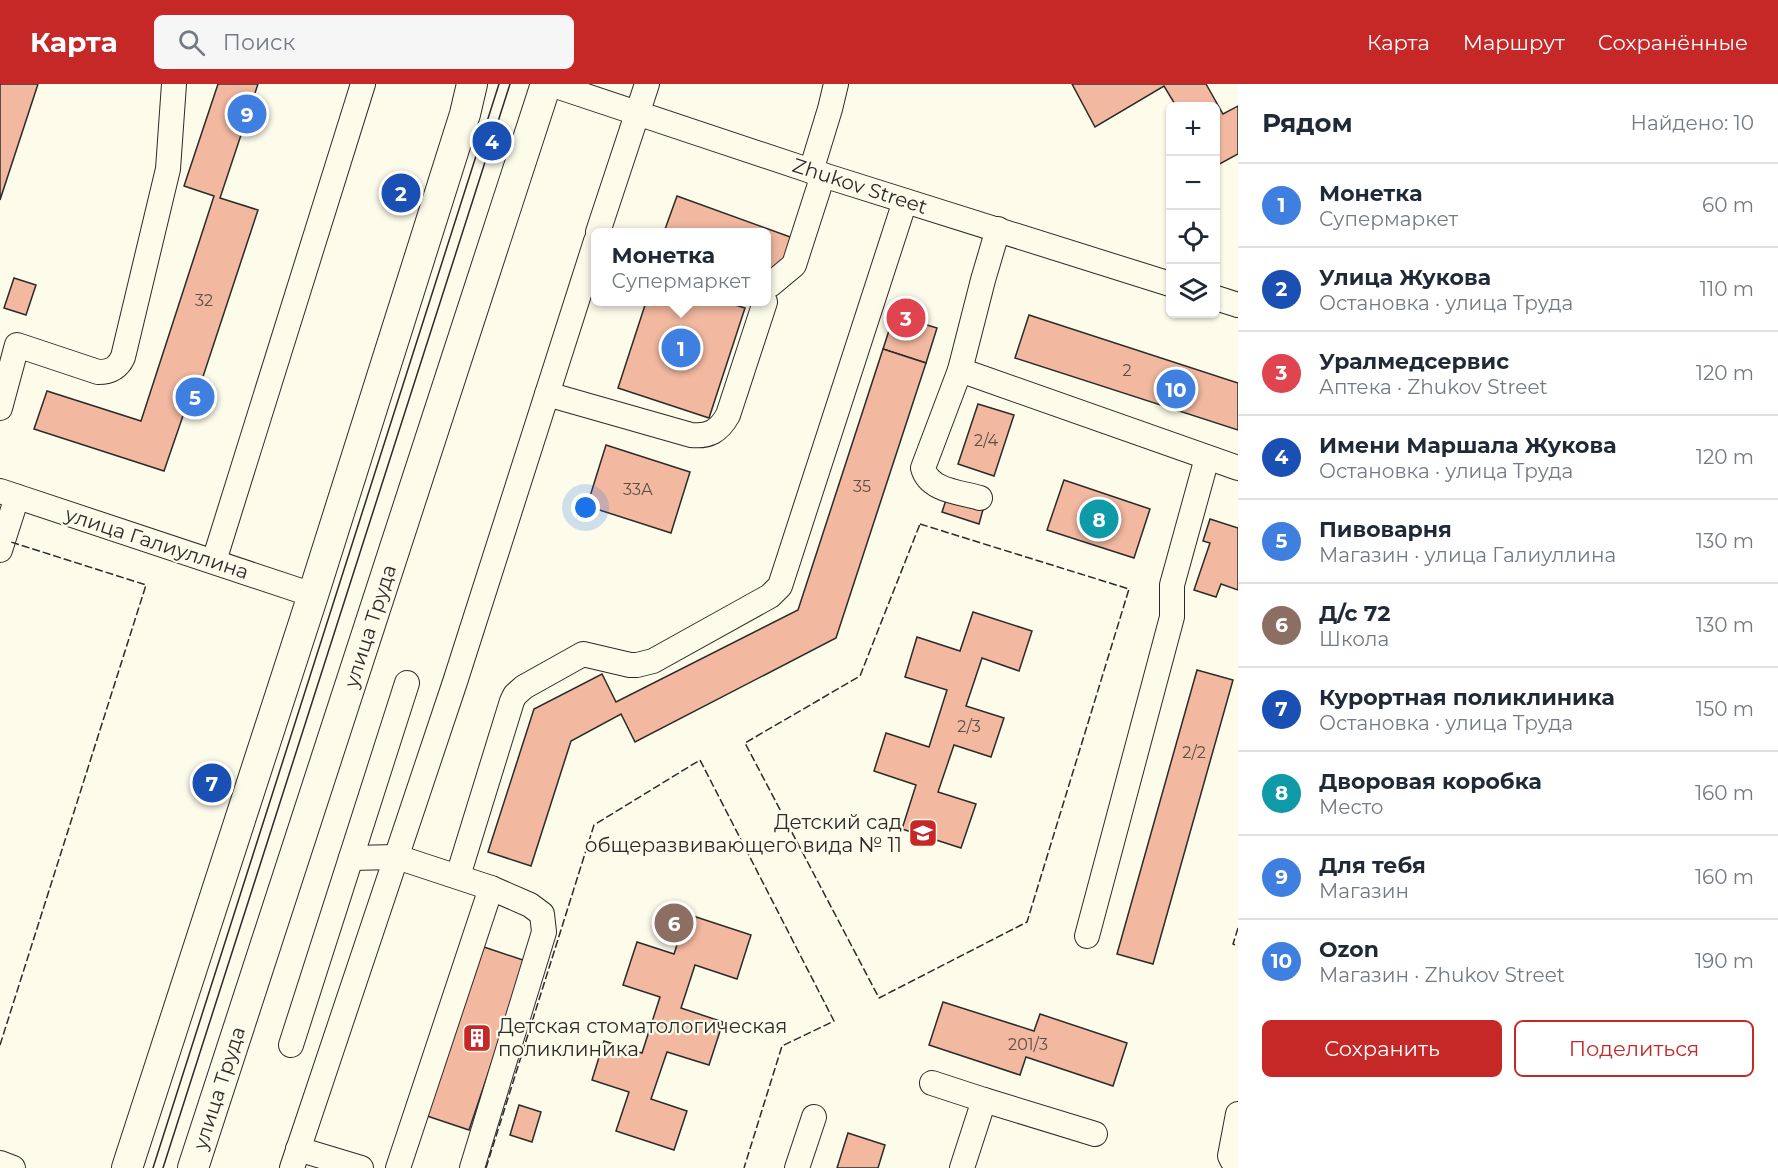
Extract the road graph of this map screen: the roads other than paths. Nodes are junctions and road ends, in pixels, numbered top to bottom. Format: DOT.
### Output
graph roads {
  1 [pos="174,84"];
  2 [pos="363,84"];
  3 [pos="472,84"];
  4 [pos="548,84"];
  5 [pos="647,84"];
  6 [pos="836,84"];
  7 [pos="638,113"];
  8 [pos="817,173"];
  9 [pos="905,201"];
  10 [pos="599,228"];
  11 [pos="998,229"];
  12 [pos="591,257"];
  13 [pos="1166,283"];
  14 [pos="771,288"];
  15 [pos="1220,300"];
  16 [pos="1238,305"];
  17 [pos="763,306"];
  18 [pos="8,342"];
  19 [pos="960,370"];
  20 [pos="547,394"];
  21 [pos="0,408"];
  22 [pos="1207,458"];
  23 [pos="1238,468"];
  24 [pos="8,494"];
  25 [pos="980,498"];
  26 [pos="0,550"];
  27 [pos="214,561"];
  28 [pos="313,595"];
  29 [pos="407,682"];
  30 [pos="397,857"];
  31 [pos="351,858"];
  32 [pos="458,876"];
  33 [pos="491,888"];
  34 [pos="1087,936"];
  35 [pos="291,1045"];
  36 [pos="932,1083"];
  37 [pos="984,1100"];
  38 [pos="1238,1114"];
  39 [pos="814,1117"];
  40 [pos="1095,1134"];
  41 [pos="295,1159"];
  42 [pos="0,1164"];
  43 [pos="1238,1166"];
  44 [pos="13,1168"];
  45 [pos="127,1168"];
  46 [pos="193,1168"];
  47 [pos="361,1168"];
  48 [pos="398,1168"];
  49 [pos="472,1168"];
  50 [pos="797,1168"];
  51 [pos="962,1168"];
  1 -- 18 [label="street"];
  2 -- 27 [label="street"];
  3 -- 28 [label="main road"];
  4 -- 7 [label="street, Zhukov Street"];
  4 -- 46 [label="main road, улица Труда"];
  5 -- 7 [label="street"];
  6 -- 8 [label="street"];
  7 -- 8 [label="street, Zhukov Street"];
  7 -- 10 [label="street"];
  8 -- 9 [label="street, Zhukov Street"];
  8 -- 14 [label="street"];
  9 -- 11 [label="street, Zhukov Street"];
  9 -- 32 [label="street"];
  11 -- 13 [label="street, Zhukov Street"];
  11 -- 19 [label="street"];
  12 -- 20 [label="street"];
  15 -- 16 [label="street"];
  17 -- 20 [label="street"];
  18 -- 21 [label="street"];
  19 -- 22 [label="street"];
  19 -- 25 [label="street"];
  20 -- 30 [label="street"];
  22 -- 23 [label="street"];
  22 -- 34 [label="street"];
  24 -- 26 [label="street"];
  24 -- 27 [label="street, улица Галиуллина"];
  27 -- 28 [label="street, улица Галиуллина"];
  28 -- 45 [label="main road"];
  29 -- 31 [label="street"];
  30 -- 31 [label="street"];
  30 -- 32 [label="street"];
  30 -- 41 [label="street"];
  31 -- 35 [label="street"];
  32 -- 33 [label="street"];
  33 -- 48 [label="street"];
  33 -- 49 [label="street"];
  36 -- 37 [label="street"];
  37 -- 40 [label="street"];
  37 -- 51 [label="street"];
  38 -- 43 [label="street"];
  39 -- 50 [label="street"];
  41 -- 47 [label="street"];
  42 -- 44 [label="street"];
}
